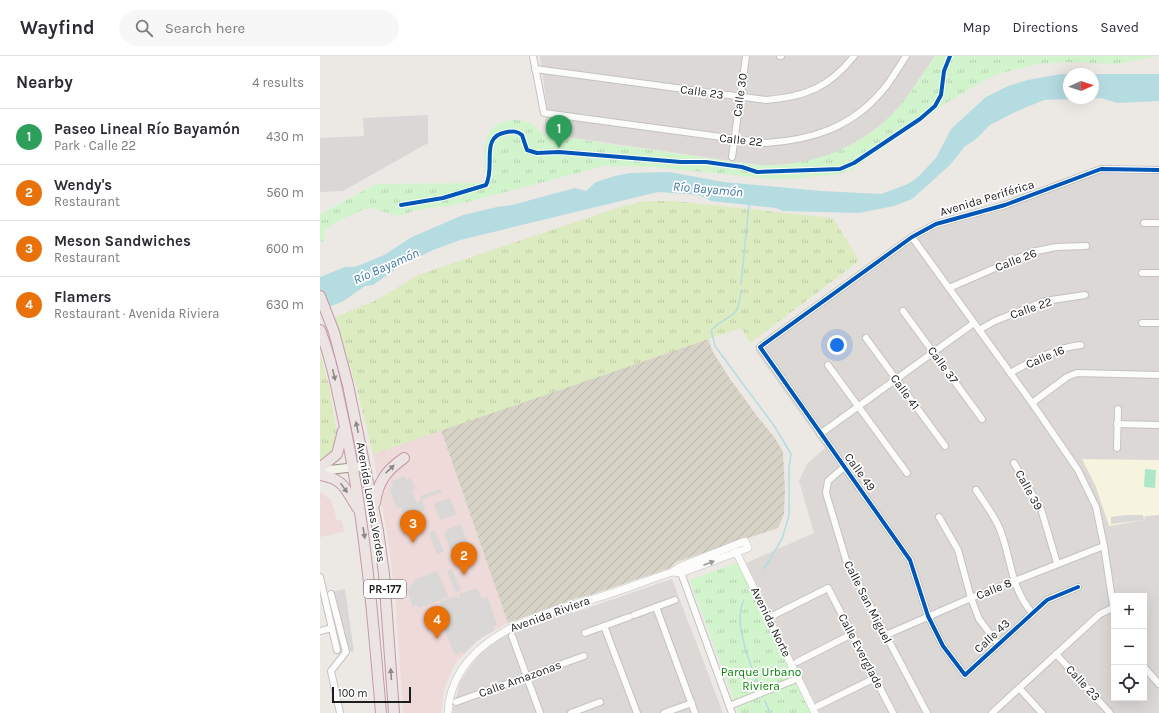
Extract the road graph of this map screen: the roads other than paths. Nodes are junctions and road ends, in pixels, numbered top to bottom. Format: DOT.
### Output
graph roads {
  1 [pos="533,56"];
  2 [pos="746,56"];
  3 [pos="854,56"];
  4 [pos="906,56"];
  5 [pos="535,69"];
  6 [pos="740,97"];
  7 [pos="734,140"];
  8 [pos="732,157"];
  9 [pos="1159,170"];
  10 [pos="1144,223"];
  11 [pos="1159,223"];
  12 [pos="912,237"];
  13 [pos="1086,246"];
  14 [pos="1142,273"];
  15 [pos="1159,274"];
  16 [pos="949,288"];
  17 [pos="1085,295"];
  18 [pos="320,296"];
  19 [pos="903,311"];
  20 [pos="974,323"];
  21 [pos="1142,323"];
  22 [pos="1159,323"];
  23 [pos="979,330"];
  24 [pos="321,333"];
  25 [pos="866,338"];
  26 [pos="1082,345"];
  27 [pos="760,347"];
  28 [pos="933,352"];
  29 [pos="828,365"];
  30 [pos="1010,373"];
  31 [pos="1159,374"];
  32 [pos="896,379"];
  33 [pos="1032,403"];
  34 [pos="858,407"];
  35 [pos="1118,409"];
  36 [pos="982,419"];
  37 [pos="1117,424"];
  38 [pos="344,425"];
  39 [pos="1159,425"];
  40 [pos="820,434"];
  41 [pos="945,446"];
  42 [pos="1117,448"];
  43 [pos="404,458"];
  44 [pos="1014,463"];
  45 [pos="365,466"];
  46 [pos="353,467"];
  47 [pos="844,467"];
  48 [pos="320,468"];
  49 [pos="320,471"];
  50 [pos="907,473"];
  51 [pos="320,475"];
  52 [pos="976,490"];
  53 [pos="360,511"];
  54 [pos="374,511"];
  55 [pos="939,517"];
  56 [pos="1104,546"];
  57 [pos="736,552"];
  58 [pos="1057,563"];
  59 [pos="680,570"];
  60 [pos="320,577"];
  61 [pos="1014,581"];
  62 [pos="1078,587"];
  63 [pos="1111,593"];
  64 [pos="331,594"];
  65 [pos="971,598"];
  66 [pos="675,600"];
  67 [pos="656,607"];
  68 [pos="1111,611"];
  69 [pos="1032,613"];
  70 [pos="774,615"];
  71 [pos="928,616"];
  72 [pos="604,626"];
  73 [pos="332,628"];
  74 [pos="320,631"];
  75 [pos="586,633"];
  76 [pos="852,634"];
  77 [pos="886,635"];
  78 [pos="512,636"];
  79 [pos="998,644"];
  80 [pos="337,650"];
  81 [pos="1056,654"];
  82 [pos="584,656"];
  83 [pos="797,662"];
  84 [pos="1147,670"];
  85 [pos="965,675"];
  86 [pos="527,677"];
  87 [pos="799,678"];
  88 [pos="875,678"];
  89 [pos="1159,684"];
  90 [pos="1019,688"];
  91 [pos="456,702"];
  92 [pos="600,702"];
  93 [pos="692,703"];
  94 [pos="729,706"];
  95 [pos="816,709"];
  96 [pos="340,713"];
  97 [pos="381,713"];
  98 [pos="394,713"];
  99 [pos="448,713"];
  100 [pos="540,713"];
  101 [pos="571,713"];
  102 [pos="637,713"];
  103 [pos="664,713"];
  104 [pos="696,713"];
  105 [pos="732,713"];
  106 [pos="893,713"];
  107 [pos="927,713"];
  108 [pos="992,713"];
  109 [pos="1042,713"];
  110 [pos="1110,713"];
  1 -- 5 [label="street"];
  2 -- 6 [label="street, Calle 30"];
  3 -- 6 [label="street, Calle 23"];
  4 -- 7 [label="street, Calle 22"];
  5 -- 6 [label="street, Calle 23"];
  5 -- 7 [label="street, Calle 22"];
  6 -- 7 [label="street, Calle 30"];
  7 -- 8 [label="street, Calle 30"];
  9 -- 12 [label="street, Avenida Periférica"];
  10 -- 11 [label="street"];
  12 -- 16 [label="street"];
  12 -- 27 [label="street, Avenida Periférica"];
  13 -- 16 [label="street, Calle 26"];
  14 -- 15 [label="street"];
  16 -- 20 [label="street"];
  17 -- 23 [label="street, Calle 22"];
  45 -- 18 [label="highway, Avenida Lomas Verdes / PR-177, one-way"];
  19 -- 28 [label="street, Calle 37"];
  20 -- 23 [label="street"];
  20 -- 28 [label="street"];
  21 -- 22 [label="street"];
  23 -- 30 [label="street"];
  24 -- 38 [label="highway, Avenida Lomas Verdes / PR-177, one-way"];
  25 -- 32 [label="street, Calle 41"];
  26 -- 30 [label="street, Calle 16"];
  27 -- 40 [label="street, Calle 49"];
  28 -- 32 [label="street"];
  28 -- 36 [label="street, Calle 37"];
  29 -- 34 [label="street"];
  30 -- 33 [label="street"];
  31 -- 33 [label="street"];
  32 -- 34 [label="street"];
  32 -- 41 [label="street, Calle 41"];
  33 -- 56 [label="street"];
  34 -- 40 [label="street"];
  34 -- 50 [label="street"];
  35 -- 37 [label="street"];
  37 -- 39 [label="street"];
  37 -- 42 [label="street"];
  38 -- 46 [label="highway, Avenida Lomas Verdes / PR-177"];
  38 -- 48 [label="highway"];
  40 -- 47 [label="street, Calle 49"];
  54 -- 43 [label="highway, one-way"];
  44 -- 58 [label="street, Calle 39"];
  45 -- 46 [label="main road"];
  45 -- 54 [label="highway, Avenida Lomas Verdes / PR-177"];
  46 -- 49 [label="main road"];
  46 -- 53 [label="highway, Avenida Lomas Verdes / PR-177"];
  47 -- 71 [label="street, Calle 49"];
  47 -- 77 [label="street, Calle San Miguel"];
  51 -- 53 [label="highway, one-way"];
  52 -- 61 [label="street"];
  53 -- 97 [label="highway, Avenida Lomas Verdes / PR-177, one-way"];
  98 -- 54 [label="highway, Avenida Lomas Verdes / PR-177, one-way"];
  55 -- 65 [label="street"];
  56 -- 58 [label="street, Calle 8"];
  56 -- 63 [label="street"];
  59 -- 57 [label="street, Avenida Riviera, one-way"];
  57 -- 59 [label="street, Avenida Riviera"];
  57 -- 87 [label="street, Avenida Norte"];
  58 -- 61 [label="street, Calle 8"];
  59 -- 94 [label="street"];
  59 -- 99 [label="street, Avenida Riviera"];
  60 -- 73 [label="street"];
  61 -- 65 [label="street, Calle 8"];
  61 -- 69 [label="street"];
  62 -- 69 [label="street, Calle 43"];
  64 -- 96 [label="street"];
  65 -- 71 [label="street, Calle 8"];
  65 -- 79 [label="street"];
  66 -- 67 [label="street"];
  67 -- 72 [label="street"];
  67 -- 93 [label="street"];
  68 -- 81 [label="street"];
  69 -- 79 [label="street, Calle 43"];
  70 -- 76 [label="street, Calle Everglade"];
  71 -- 77 [label="street, Calle 8"];
  71 -- 85 [label="street, Calle 49"];
  72 -- 75 [label="street"];
  72 -- 102 [label="street"];
  73 -- 74 [label="street"];
  73 -- 80 [label="street"];
  76 -- 83 [label="street"];
  76 -- 88 [label="street, Calle Everglade"];
  77 -- 107 [label="street, Calle San Miguel"];
  78 -- 86 [label="street"];
  79 -- 85 [label="street, Calle 43"];
  81 -- 90 [label="street"];
  81 -- 110 [label="street, Calle 23"];
  82 -- 86 [label="street, Calle Amazonas"];
  84 -- 89 [label="street"];
  86 -- 91 [label="street, Calle Amazonas"];
  86 -- 100 [label="street"];
  87 -- 94 [label="street"];
  87 -- 95 [label="street, Avenida Norte"];
  88 -- 95 [label="street"];
  88 -- 106 [label="street, Calle Everglade"];
  90 -- 108 [label="street"];
  90 -- 109 [label="street"];
  92 -- 101 [label="street"];
  93 -- 103 [label="street"];
  93 -- 104 [label="street"];
  94 -- 105 [label="street"];
}
